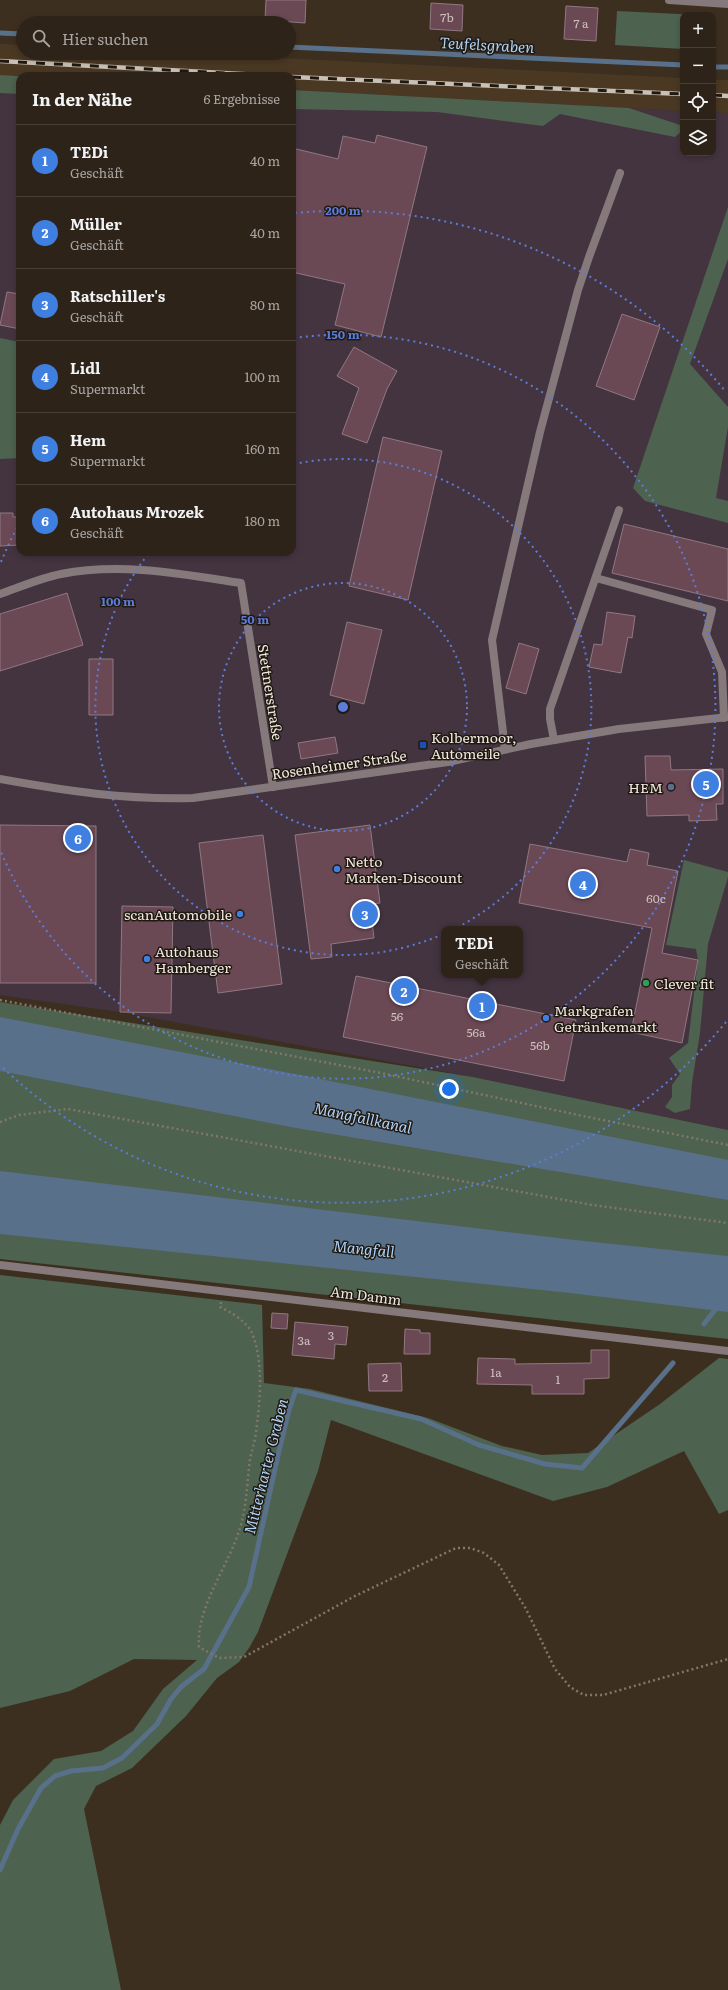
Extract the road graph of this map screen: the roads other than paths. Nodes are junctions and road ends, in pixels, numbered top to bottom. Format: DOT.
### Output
graph roads {
  1 [pos="669,0"];
  2 [pos="728,4"];
  3 [pos="620,173"];
  4 [pos="619,510"];
  5 [pos="596,578"];
  6 [pos="0,594"];
  7 [pos="726,718"];
  8 [pos="554,740"];
  9 [pos="505,749"];
  10 [pos="0,779"];
  11 [pos="273,787"];
  12 [pos="0,1265"];
  13 [pos="728,1351"];
  1 -- 2 [label="street"];
  3 -- 9 [label="street"];
  4 -- 5 [label="street"];
  5 -- 7 [label="street"];
  5 -- 8 [label="street"];
  6 -- 11 [label="street, Stettnerstraße"];
  7 -- 8 [label="street, Rosenheimer Straße"];
  8 -- 9 [label="street, Rosenheimer Straße"];
  9 -- 11 [label="street, Rosenheimer Straße"];
  10 -- 11 [label="street, Rosenheimer Straße"];
  12 -- 13 [label="street, Am Damm"];
}
